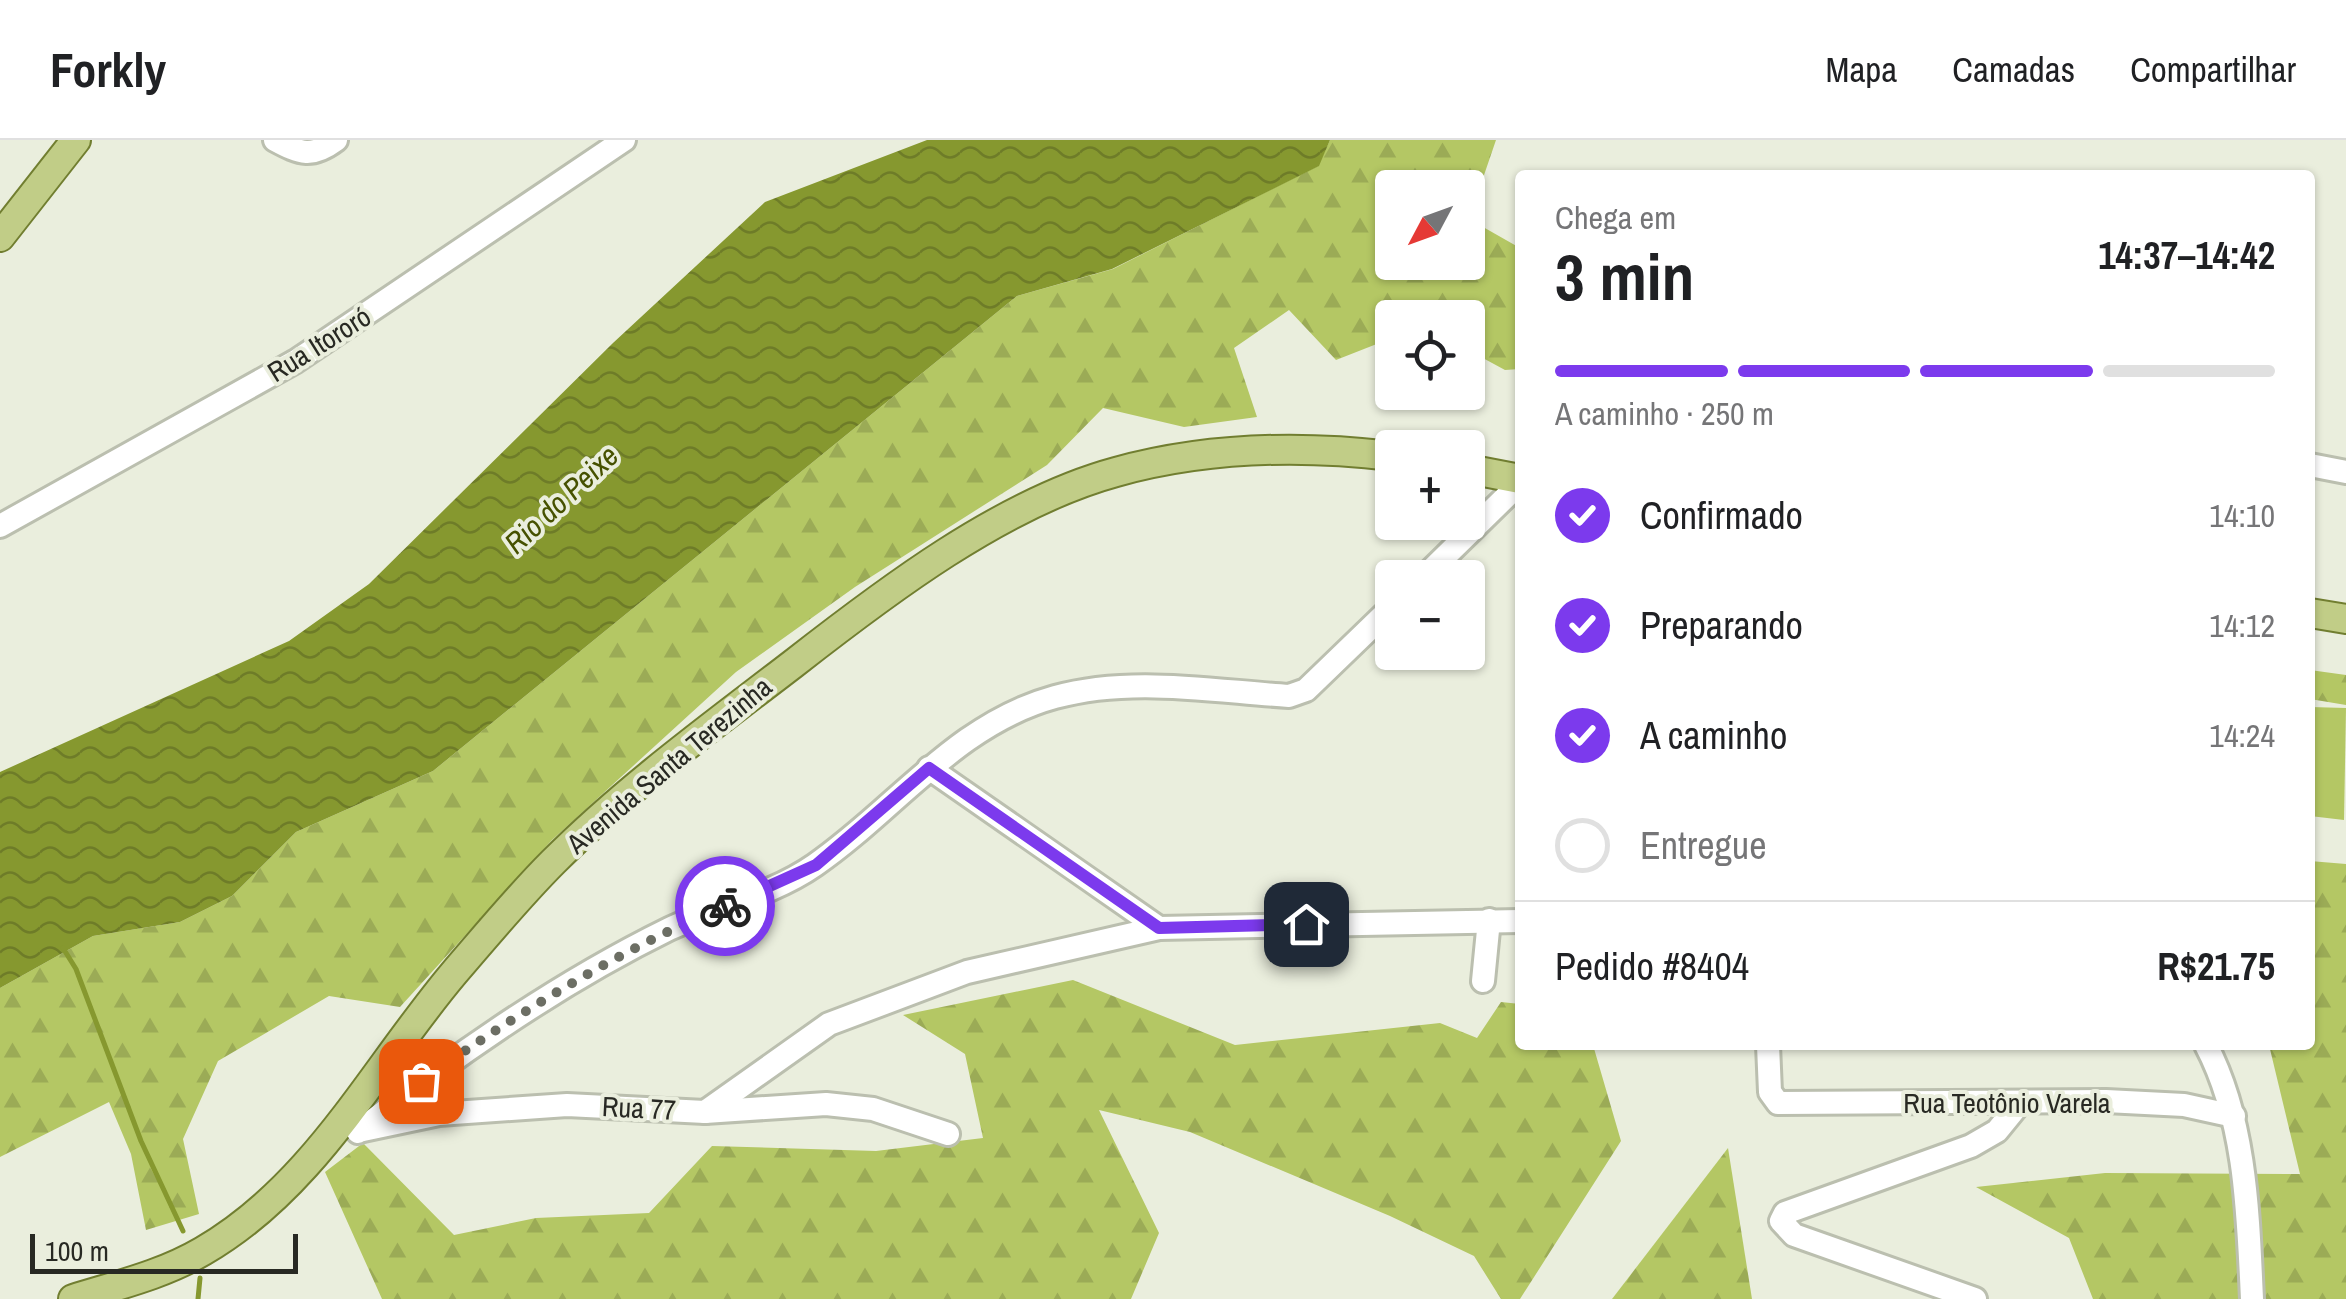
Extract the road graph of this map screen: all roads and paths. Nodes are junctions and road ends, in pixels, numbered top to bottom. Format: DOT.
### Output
graph roads {
  1 [pos="76,140"];
  2 [pos="275,140"];
  3 [pos="336,140"];
  4 [pos="624,140"];
  5 [pos="0,237"];
  6 [pos="1375,454"];
  7 [pos="2315,467"];
  8 [pos="2346,472"];
  9 [pos="1485,473"];
  10 [pos="1515,480"];
  11 [pos="1515,486"];
  12 [pos="0,526"];
  13 [pos="1441,560"];
  14 [pos="2315,614"];
  15 [pos="2346,619"];
  16 [pos="1375,623"];
  17 [pos="929,768"];
  18 [pos="1490,920"];
  19 [pos="1515,921"];
  20 [pos="1159,928"];
  21 [pos="1483,982"];
  22 [pos="1768,1050"];
  23 [pos="2209,1050"];
  24 [pos="2019,1104"];
  25 [pos="705,1112"];
  26 [pos="2234,1116"];
  27 [pos="358,1132"];
  28 [pos="948,1134"];
  29 [pos="330,1141"];
  30 [pos="118,1293"];
  31 [pos="73,1299"];
  32 [pos="1976,1299"];
  33 [pos="2252,1299"];
  1 -- 5 [label="main road"];
  2 -- 3 [label="street"];
  4 -- 12 [label="street, Rua Itororó"];
  6 -- 29 [label="main road, Avenida Santa Terezinha"];
  7 -- 8 [label="street"];
  9 -- 10 [label="main road"];
  11 -- 13 [label="street"];
  14 -- 15 [label="main road"];
  16 -- 17 [label="street"];
  17 -- 20 [label="street"];
  17 -- 27 [label="street"];
  18 -- 19 [label="street"];
  18 -- 20 [label="street"];
  18 -- 21 [label="street"];
  20 -- 25 [label="street"];
  22 -- 24 [label="street, Rua Teotônio Varela"];
  23 -- 26 [label="street"];
  24 -- 26 [label="street, Rua Teotônio Varela"];
  24 -- 32 [label="street"];
  25 -- 27 [label="street, Rua 77"];
  25 -- 28 [label="street, Rua 77"];
  26 -- 33 [label="street"];
  27 -- 29 [label="street, Rua 77"];
  29 -- 30 [label="main road, Avenida Santa Terezinha"];
  30 -- 31 [label="main road, Avenida Santa Terezinha"];
}
